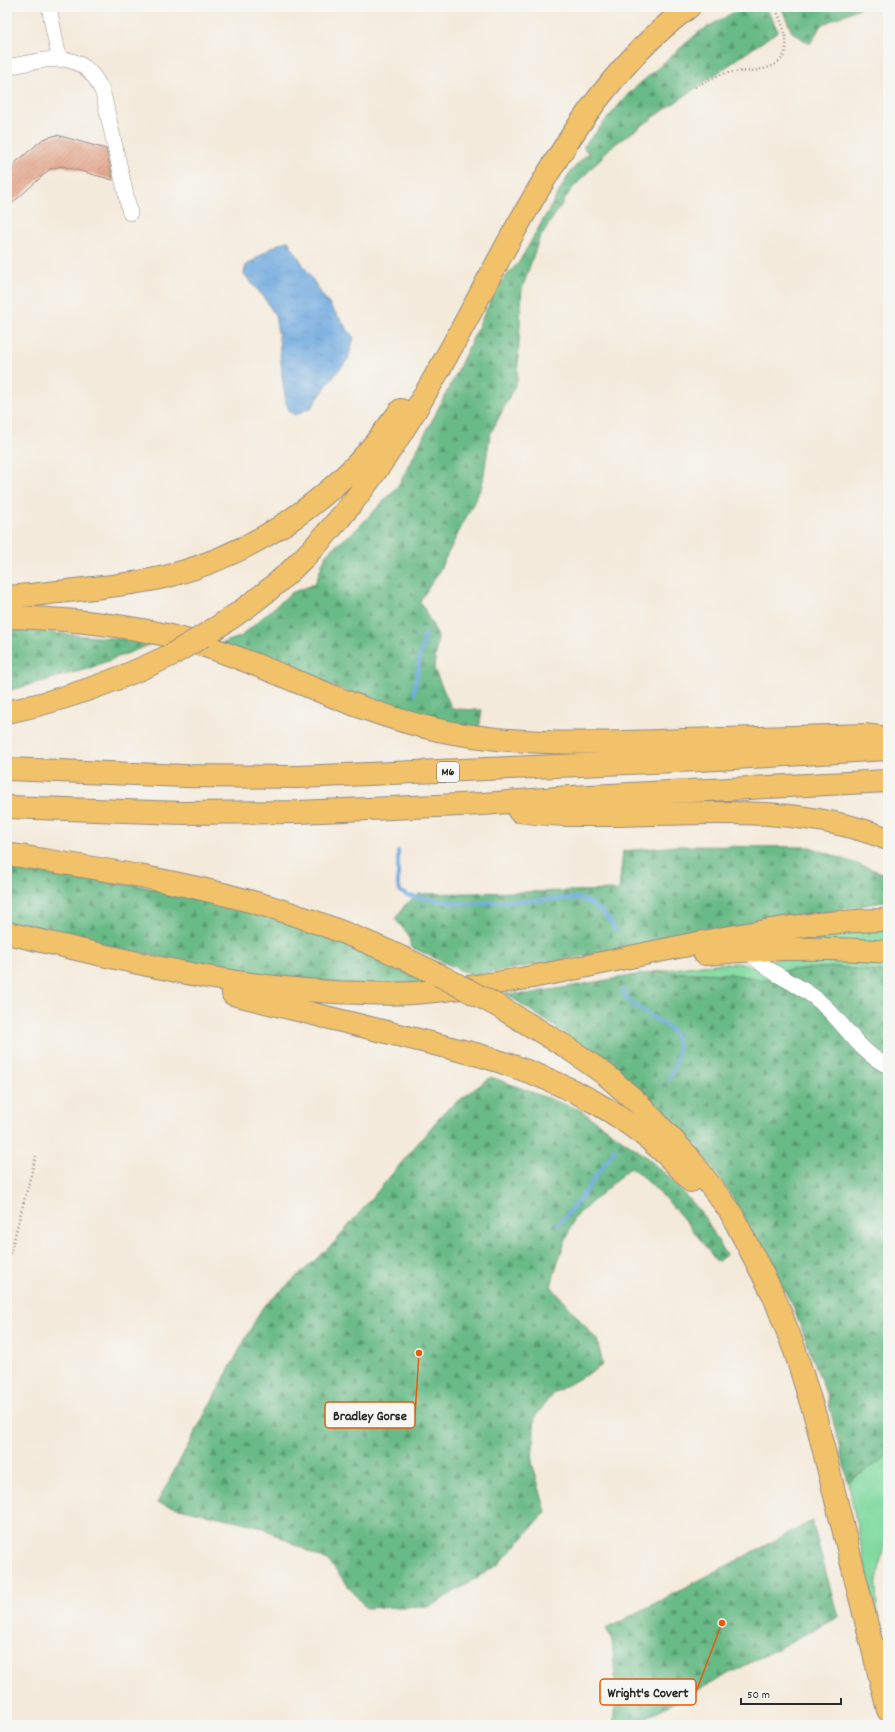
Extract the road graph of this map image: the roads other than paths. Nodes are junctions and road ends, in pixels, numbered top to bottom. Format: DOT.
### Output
graph roads {
  1 [pos="49,7"];
  2 [pos="689,7"];
  3 [pos="59,58"];
  4 [pos="7,67"];
  5 [pos="130,213"];
  6 [pos="468,316"];
  7 [pos="7,597"];
  8 [pos="7,617"];
  9 [pos="7,712"];
  10 [pos="888,738"];
  11 [pos="888,749"];
  12 [pos="7,770"];
  13 [pos="888,781"];
  14 [pos="483,804"];
  15 [pos="7,807"];
  16 [pos="888,839"];
  17 [pos="7,854"];
  18 [pos="888,920"];
  19 [pos="7,933"];
  20 [pos="747,950"];
  21 [pos="888,952"];
  22 [pos="109,956"];
  23 [pos="590,966"];
  24 [pos="888,1066"];
  25 [pos="748,1246"];
  26 [pos="888,1710"];
  1 -- 3 [label="lane"];
  2 -- 6 [label="highway"];
  3 -- 4 [label="lane"];
  3 -- 5 [label="lane"];
  6 -- 7 [label="highway"];
  6 -- 9 [label="highway, bridge"];
  8 -- 10 [label="highway"];
  11 -- 12 [label="highway, M6"];
  13 -- 14 [label="highway"];
  14 -- 15 [label="highway"];
  14 -- 16 [label="highway"];
  17 -- 25 [label="highway, bridge"];
  18 -- 23 [label="highway"];
  19 -- 22 [label="highway"];
  20 -- 21 [label="highway"];
  20 -- 23 [label="highway"];
  20 -- 24 [label="lane"];
  22 -- 23 [label="highway"];
  22 -- 25 [label="highway"];
  25 -- 26 [label="highway"];
}
